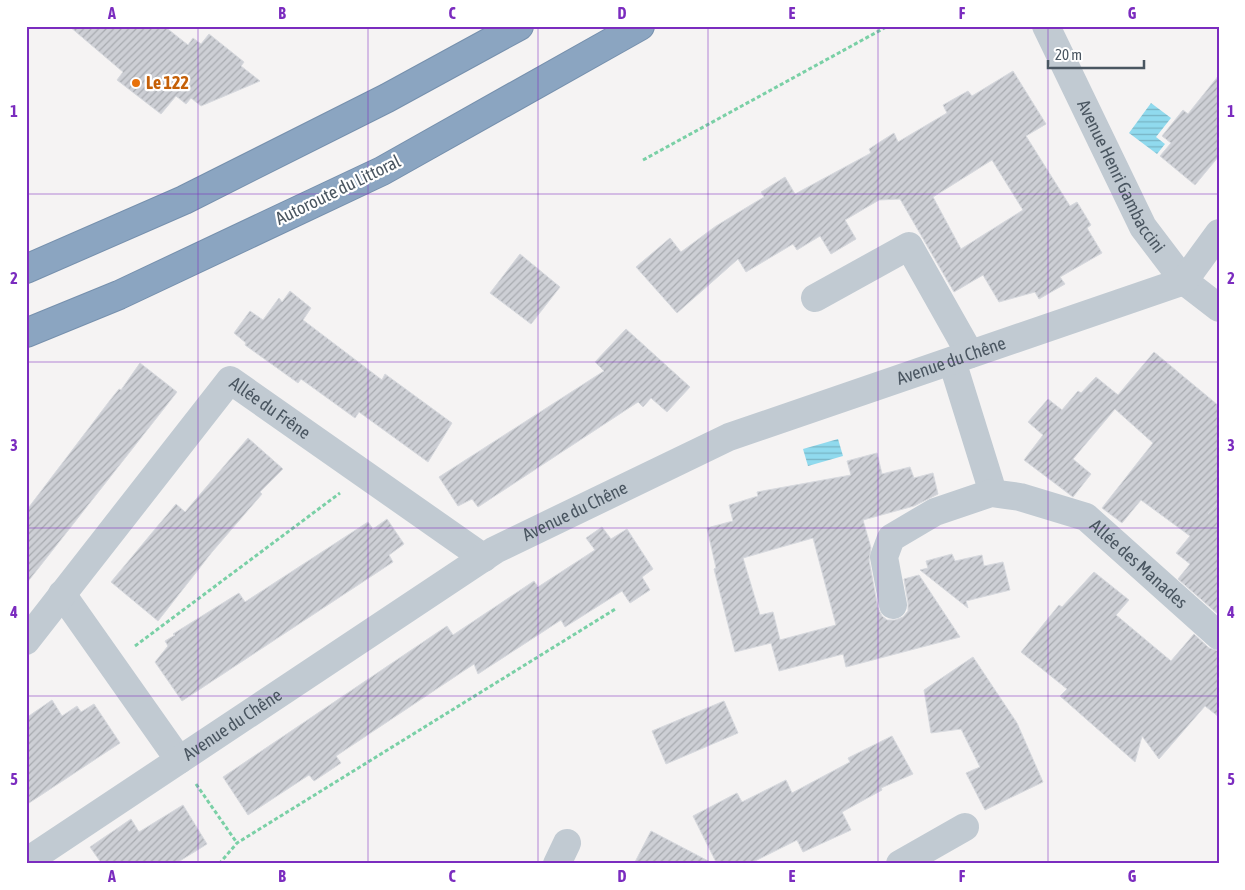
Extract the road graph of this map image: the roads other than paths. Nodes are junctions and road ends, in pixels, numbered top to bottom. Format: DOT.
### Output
graph roads {
  1 [pos="519,26"];
  2 [pos="640,26"];
  3 [pos="1046,26"];
  4 [pos="1219,233"];
  5 [pos="26,269"];
  6 [pos="1184,281"];
  7 [pos="816,298"];
  8 [pos="1219,308"];
  9 [pos="26,333"];
  10 [pos="961,358"];
  11 [pos="991,493"];
  12 [pos="484,558"];
  13 [pos="62,594"];
  14 [pos="893,605"];
  15 [pos="1219,636"];
  16 [pos="26,641"];
  17 [pos="179,760"];
  18 [pos="965,827"];
  19 [pos="26,862"];
  20 [pos="900,864"];
  1 -- 5 [label="highway"];
  2 -- 9 [label="highway, Autoroute du Littoral"];
  3 -- 6 [label="street, Avenue Henri Gambaccini"];
  4 -- 6 [label="street"];
  6 -- 8 [label="street, Avenue Henri Gambaccini"];
  6 -- 10 [label="street, Avenue du Chêne"];
  7 -- 10 [label="street"];
  10 -- 11 [label="street"];
  10 -- 12 [label="street, Avenue du Chêne"];
  11 -- 14 [label="street, Allée des Manades"];
  11 -- 15 [label="street, Allée des Manades"];
  12 -- 13 [label="street, Allée du Frêne"];
  12 -- 17 [label="street, Avenue du Chêne"];
  13 -- 16 [label="street, Allée du Frêne"];
  13 -- 17 [label="street"];
  17 -- 19 [label="street, Avenue du Chêne"];
  18 -- 20 [label="street"];
}
